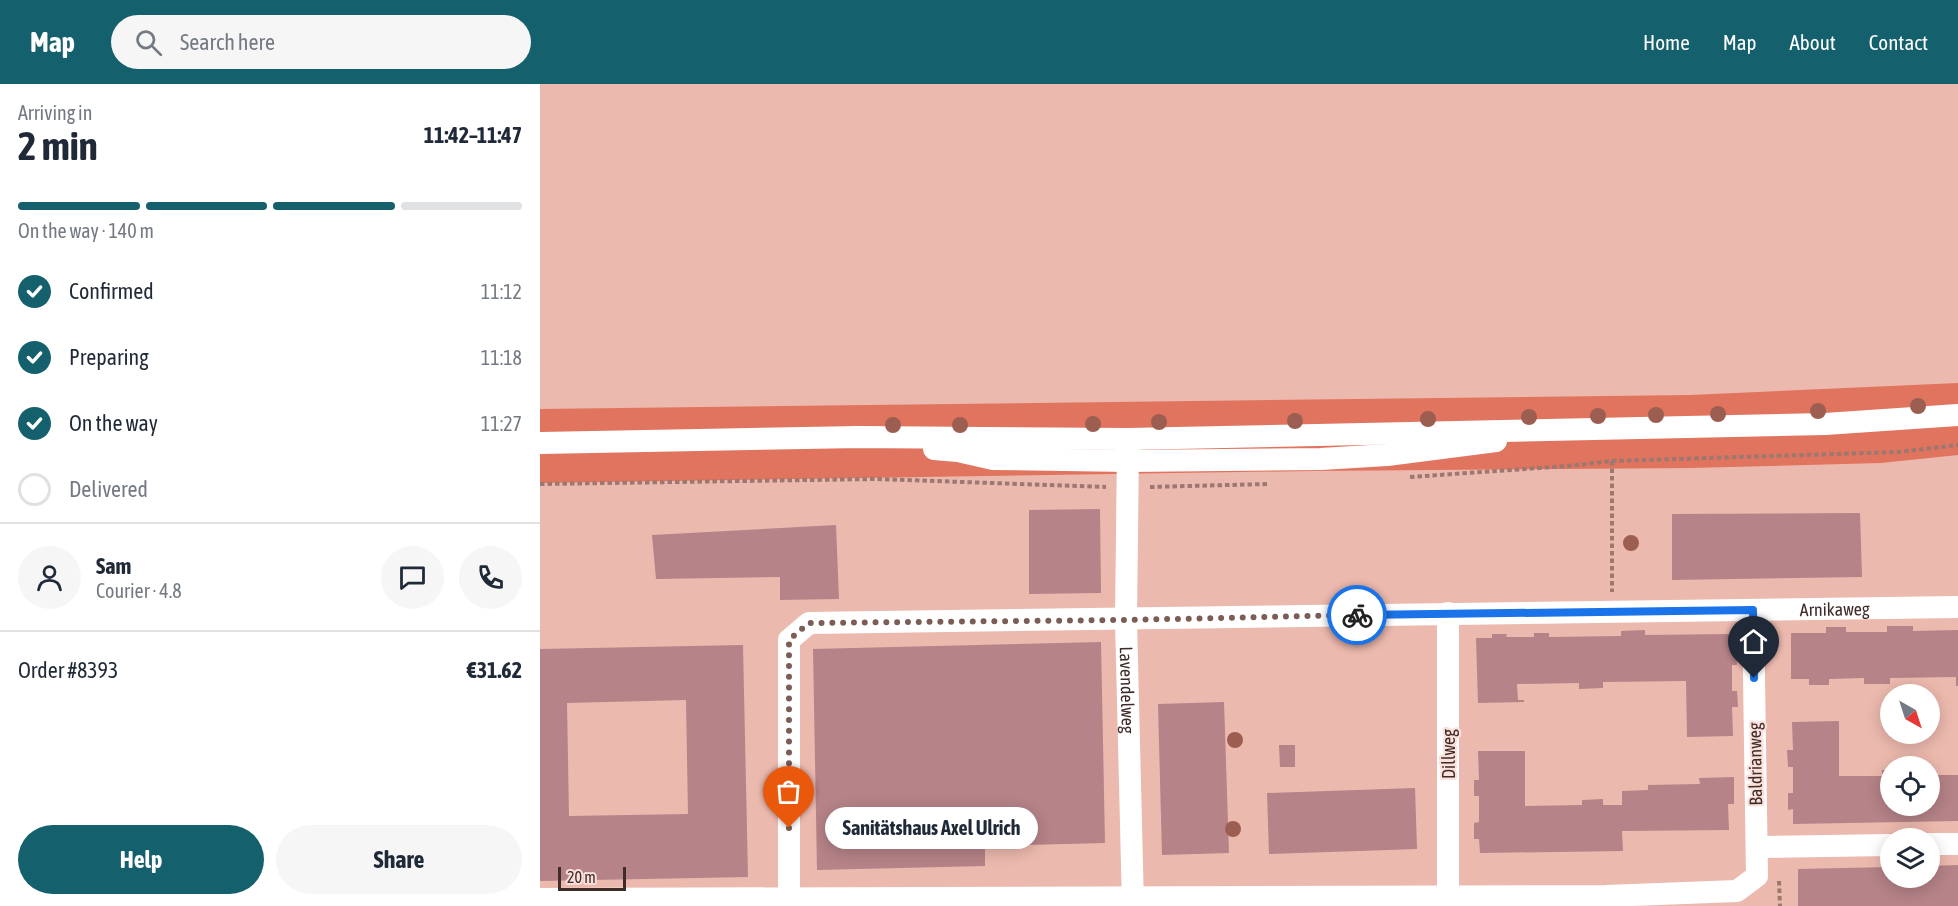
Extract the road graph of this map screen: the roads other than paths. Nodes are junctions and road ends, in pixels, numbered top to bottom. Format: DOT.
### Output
graph roads {
  1 [pos="1958,415"];
  2 [pos="540,443"];
  3 [pos="1128,450"];
  4 [pos="1958,608"];
  5 [pos="1753,610"];
  6 [pos="1448,613"];
  7 [pos="1126,620"];
  8 [pos="1940,844"];
  9 [pos="1958,844"];
  10 [pos="1880,845"];
  11 [pos="1757,846"];
  12 [pos="1448,895"];
  13 [pos="540,899"];
  14 [pos="789,899"];
  15 [pos="1133,901"];
  16 [pos="1606,901"];
  17 [pos="648,903"];
  1 -- 3 [label="street"];
  2 -- 3 [label="street"];
  3 -- 7 [label="street, Lavendelweg"];
  4 -- 5 [label="street, Arnikaweg"];
  5 -- 6 [label="street, Arnikaweg"];
  5 -- 11 [label="street, Baldrianweg"];
  6 -- 7 [label="street, Arnikaweg"];
  6 -- 12 [label="street, Dillweg"];
  7 -- 14 [label="street, Arnikaweg"];
  7 -- 15 [label="street, Lavendelweg"];
  8 -- 9 [label="street"];
  10 -- 11 [label="street"];
  11 -- 16 [label="street, Baldrianweg"];
  12 -- 15 [label="street"];
  12 -- 16 [label="street"];
  13 -- 17 [label="street"];
  14 -- 15 [label="street"];
  14 -- 17 [label="street"];
}
